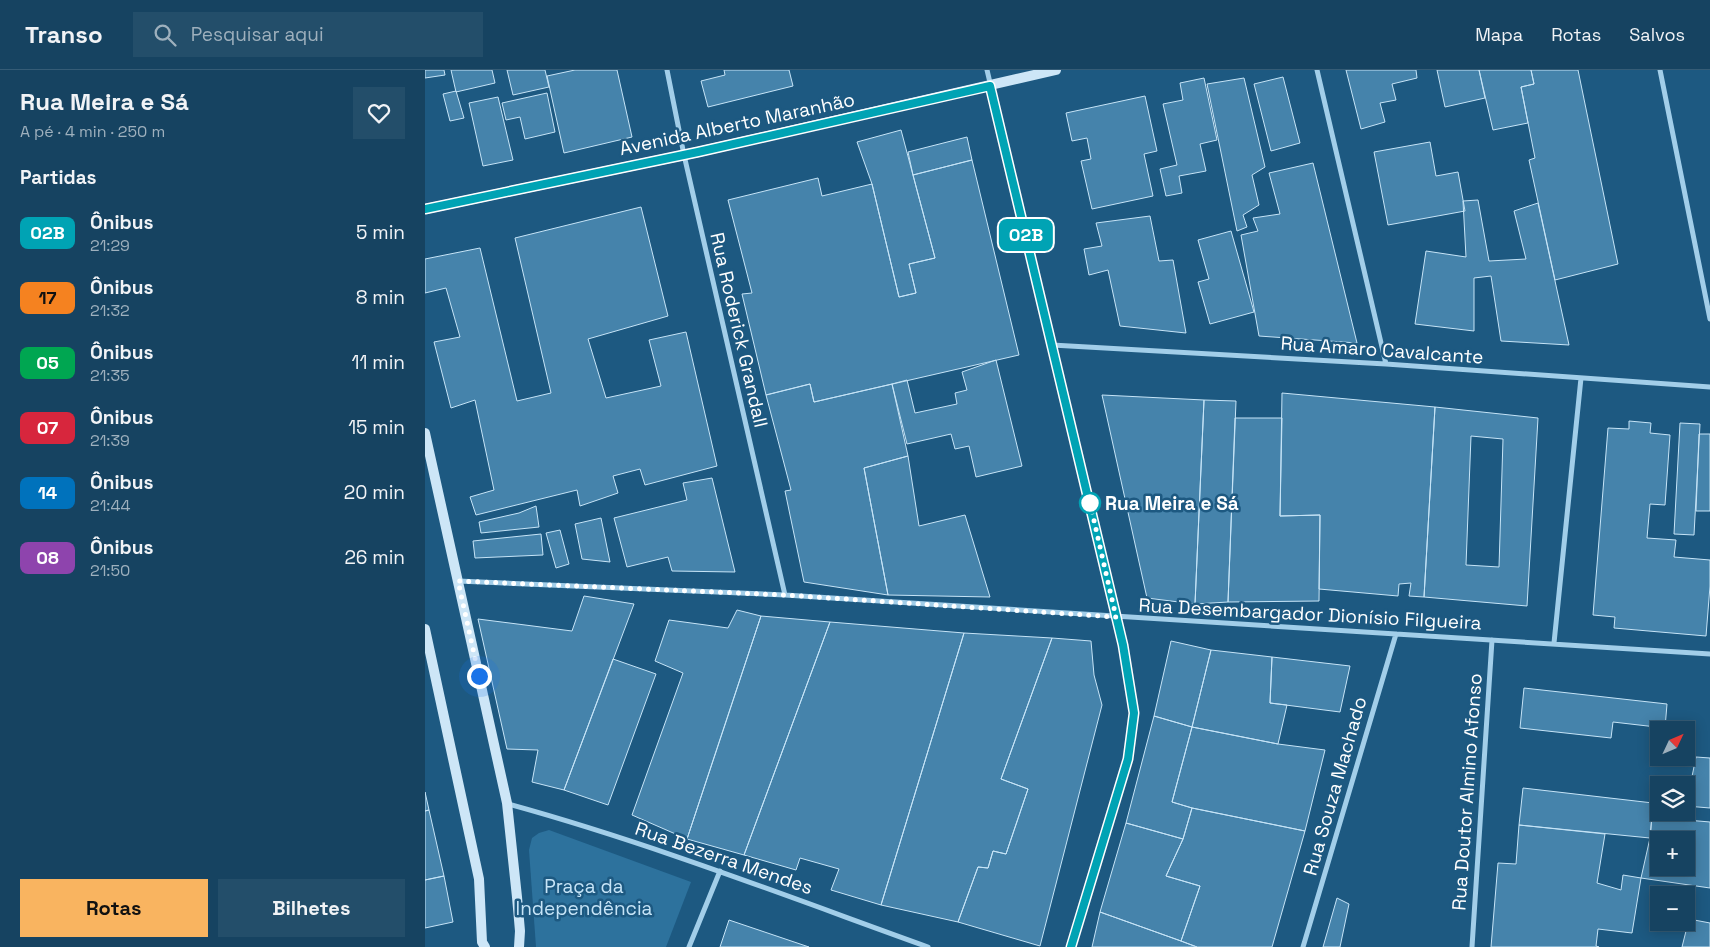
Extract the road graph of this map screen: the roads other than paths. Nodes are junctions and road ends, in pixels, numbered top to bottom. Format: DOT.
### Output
graph roads {
  1 [pos="667,70"];
  2 [pos="987,70"];
  3 [pos="1056,70"];
  4 [pos="1317,70"];
  5 [pos="1660,70"];
  6 [pos="990,86"];
  7 [pos="684,155"];
  8 [pos="425,209"];
  9 [pos="1710,319"];
  10 [pos="1052,345"];
  11 [pos="1386,364"];
  12 [pos="1581,378"];
  13 [pos="1710,387"];
  14 [pos="425,433"];
  15 [pos="458,581"];
  16 [pos="785,595"];
  17 [pos="1116,617"];
  18 [pos="425,629"];
  19 [pos="1396,634"];
  20 [pos="1492,640"];
  21 [pos="1554,643"];
  22 [pos="1710,654"];
  23 [pos="507,804"];
  24 [pos="720,872"];
  25 [pos="481,945"];
  26 [pos="519,947"];
  27 [pos="689,947"];
  28 [pos="928,947"];
  29 [pos="1071,947"];
  30 [pos="1303,947"];
  31 [pos="1472,947"];
  1 -- 7 [label="street, Rua Roderick Grandall"];
  2 -- 6 [label="street"];
  3 -- 6 [label="main road, Avenida Alberto Maranhão"];
  4 -- 11 [label="street"];
  5 -- 9 [label="street"];
  6 -- 7 [label="main road, Avenida Alberto Maranhão"];
  6 -- 10 [label="street"];
  7 -- 8 [label="main road, Avenida Alberto Maranhão"];
  7 -- 16 [label="street, Rua Roderick Grandall"];
  10 -- 11 [label="street, Rua Amaro Cavalcante"];
  10 -- 17 [label="street"];
  11 -- 12 [label="street, Rua Amaro Cavalcante"];
  12 -- 13 [label="street, Rua Amaro Cavalcante"];
  12 -- 21 [label="street"];
  14 -- 15 [label="main road"];
  15 -- 16 [label="street, Rua Desembargador Dionísio Filgueira"];
  15 -- 23 [label="main road"];
  16 -- 17 [label="street, Rua Desembargador Dionísio Filgueira"];
  17 -- 19 [label="street, Rua Desembargador Dionísio Filgueira"];
  17 -- 29 [label="street"];
  18 -- 25 [label="main road"];
  19 -- 20 [label="street, Rua Desembargador Dionísio Filgueira"];
  19 -- 30 [label="street, Rua Souza Machado"];
  20 -- 21 [label="street, Rua Desembargador Dionísio Filgueira"];
  20 -- 31 [label="street, Rua Doutor Almino Afonso"];
  21 -- 22 [label="street, Rua Desembargador Dionísio Filgueira"];
  23 -- 24 [label="street, Rua Bezerra Mendes"];
  23 -- 26 [label="main road"];
  24 -- 27 [label="street"];
  24 -- 28 [label="street, Rua Bezerra Mendes"];
}
